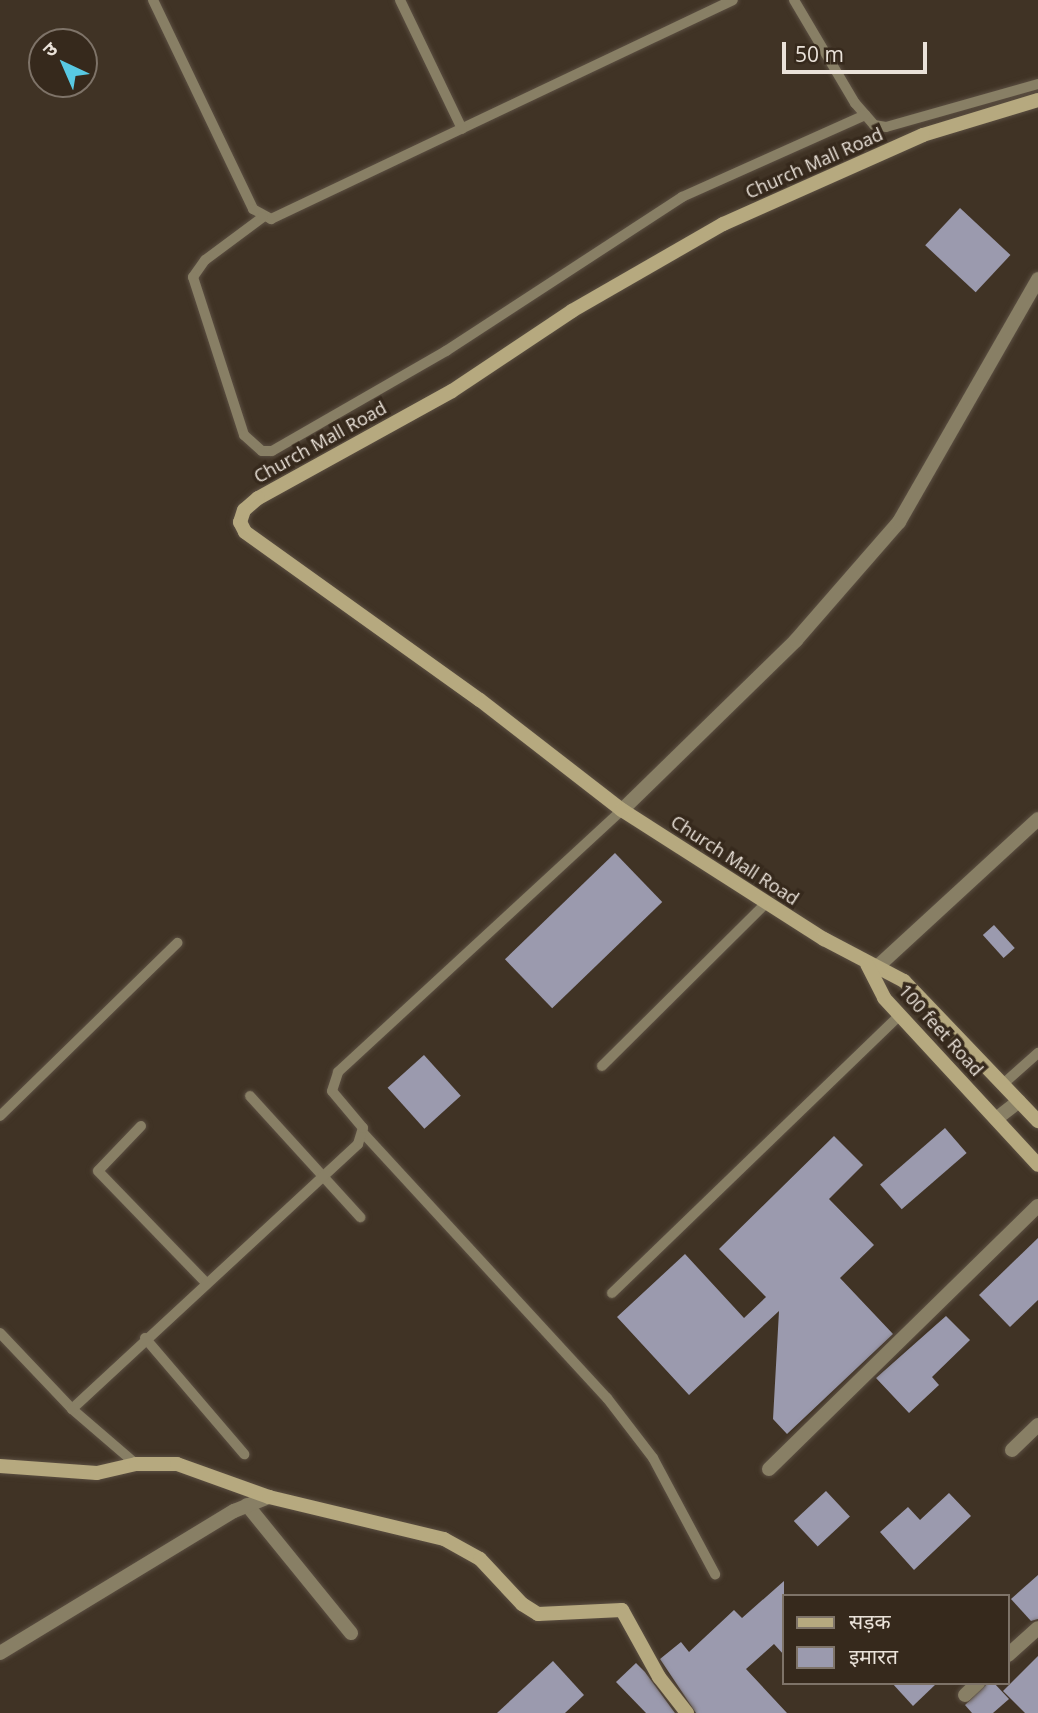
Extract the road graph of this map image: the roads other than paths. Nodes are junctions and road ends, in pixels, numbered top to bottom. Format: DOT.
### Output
graph roads {
  1 [pos="153,0"];
  2 [pos="400,0"];
  3 [pos="733,0"];
  4 [pos="794,0"];
  5 [pos="1038,85"];
  6 [pos="1038,100"];
  7 [pos="865,115"];
  8 [pos="462,129"];
  9 [pos="263,217"];
  10 [pos="1038,279"];
  11 [pos="622,810"];
  12 [pos="1038,819"];
  13 [pos="766,903"];
  14 [pos="177,943"];
  15 [pos="872,966"];
  16 [pos="900,1015"];
  17 [pos="1038,1053"];
  18 [pos="602,1066"];
  19 [pos="1003,1084"];
  20 [pos="250,1096"];
  21 [pos="1018,1101"];
  22 [pos="0,1116"];
  23 [pos="996,1119"];
  24 [pos="1038,1121"];
  25 [pos="141,1126"];
  26 [pos="365,1134"];
  27 [pos="1038,1165"];
  28 [pos="323,1176"];
  29 [pos="1038,1206"];
  30 [pos="360,1217"];
  31 [pos="206,1283"];
  32 [pos="612,1293"];
  33 [pos="0,1333"];
  34 [pos="145,1338"];
  35 [pos="72,1409"];
  36 [pos="1038,1425"];
  37 [pos="1012,1450"];
  38 [pos="244,1454"];
  39 [pos="136,1464"];
  40 [pos="0,1466"];
  41 [pos="769,1469"];
  42 [pos="270,1497"];
  43 [pos="247,1505"];
  44 [pos="715,1574"];
  45 [pos="1038,1628"];
  46 [pos="351,1633"];
  47 [pos="0,1653"];
  48 [pos="1010,1653"];
  49 [pos="976,1685"];
  50 [pos="965,1695"];
  51 [pos="687,1713"];
  1 -- 9 [label="lane"];
  2 -- 8 [label="lane"];
  3 -- 8 [label="lane"];
  4 -- 7 [label="lane"];
  5 -- 7 [label="lane"];
  6 -- 11 [label="street, Church Mall Road"];
  7 -- 9 [label="lane"];
  8 -- 9 [label="lane"];
  10 -- 11 [label="street"];
  11 -- 13 [label="street, Church Mall Road"];
  11 -- 26 [label="lane"];
  12 -- 15 [label="street"];
  13 -- 15 [label="street, Church Mall Road"];
  13 -- 18 [label="lane"];
  14 -- 22 [label="lane"];
  15 -- 16 [label="street, 100 feet Road"];
  15 -- 19 [label="street, 100 feet Road"];
  16 -- 23 [label="street, 100 feet Road"];
  16 -- 32 [label="lane"];
  17 -- 19 [label="lane"];
  19 -- 21 [label="street, 100 feet Road"];
  20 -- 28 [label="lane"];
  21 -- 23 [label="street"];
  21 -- 24 [label="street, 100 feet Road"];
  23 -- 27 [label="street, 100 feet Road"];
  25 -- 31 [label="lane"];
  26 -- 28 [label="lane"];
  26 -- 44 [label="lane"];
  28 -- 30 [label="lane"];
  28 -- 31 [label="lane"];
  29 -- 41 [label="street"];
  31 -- 34 [label="lane"];
  33 -- 35 [label="lane"];
  34 -- 35 [label="lane"];
  34 -- 38 [label="lane"];
  35 -- 39 [label="lane"];
  36 -- 37 [label="street"];
  39 -- 40 [label="street"];
  39 -- 42 [label="street"];
  42 -- 43 [label="street"];
  42 -- 51 [label="street"];
  43 -- 46 [label="street"];
  43 -- 47 [label="street"];
  45 -- 48 [label="street"];
  49 -- 50 [label="street"];
}
